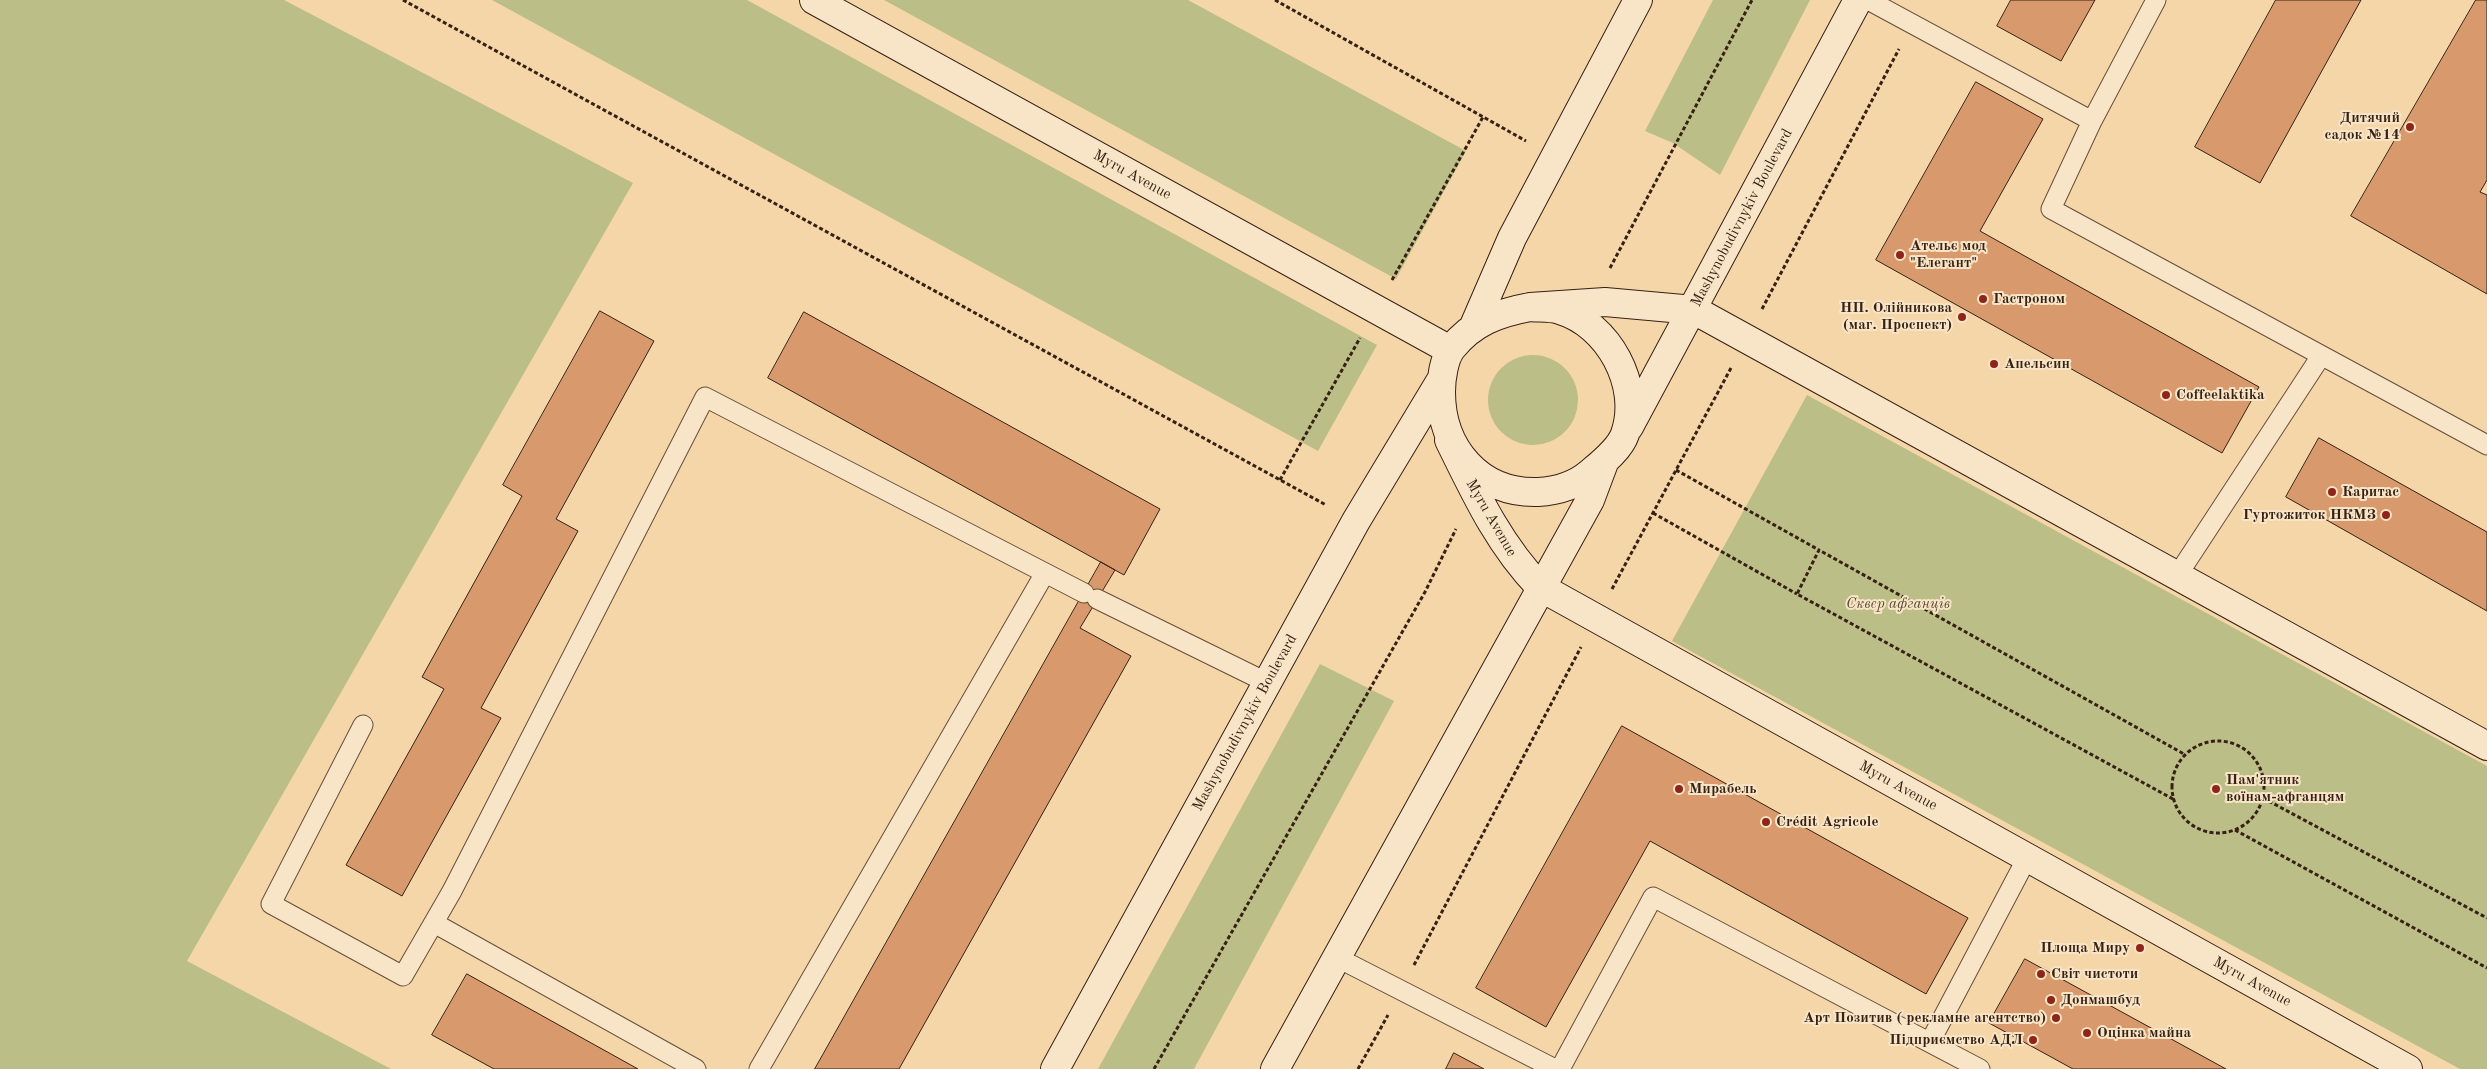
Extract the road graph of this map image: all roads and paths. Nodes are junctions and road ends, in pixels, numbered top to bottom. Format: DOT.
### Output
graph roads {
  1 [pos="403,0"];
  2 [pos="814,0"];
  3 [pos="1275,0"];
  4 [pos="1638,0"];
  5 [pos="1752,0"];
  6 [pos="1858,0"];
  7 [pos="1868,0"];
  8 [pos="2156,0"];
  9 [pos="1912,24"];
  10 [pos="2092,121"];
  11 [pos="1555,158"];
  12 [pos="1607,274"];
  13 [pos="1530,307"];
  14 [pos="1694,310"];
  15 [pos="1473,328"];
  16 [pos="1746,339"];
  17 [pos="1450,350"];
  18 [pos="2321,356"];
  19 [pos="1442,380"];
  20 [pos="1625,434"];
  21 [pos="1449,440"];
  22 [pos="2487,445"];
  23 [pos="1605,460"];
  24 [pos="1676,470"];
  25 [pos="1653,512"];
  26 [pos="1356,521"];
  27 [pos="1459,522"];
  28 [pos="1819,550"];
  29 [pos="1045,573"];
  30 [pos="2177,576"];
  31 [pos="1540,587"];
  32 [pos="1797,594"];
  33 [pos="1596,619"];
  34 [pos="1268,683"];
  35 [pos="363,725"];
  36 [pos="2487,746"];
  37 [pos="2184,754"];
  38 [pos="2263,798"];
  39 [pos="2173,799"];
  40 [pos="2235,830"];
  41 [pos="2027,858"];
  42 [pos="2487,918"];
  43 [pos="434,923"];
  44 [pos="1336,957"];
  45 [pos="2487,968"];
  46 [pos="1401,991"];
  47 [pos="1930,1042"];
  48 [pos="696,1069"];
  49 [pos="759,1069"];
  50 [pos="1055,1069"];
  51 [pos="1154,1069"];
  52 [pos="1275,1069"];
  53 [pos="1358,1069"];
  54 [pos="1555,1069"];
  55 [pos="1560,1069"];
  56 [pos="1980,1069"];
  57 [pos="2408,1069"];
  1 -- 26 [label="path"];
  2 -- 17 [label="street, Myru Avenue"];
  3 -- 11 [label="path"];
  4 -- 11 [label="street"];
  5 -- 12 [label="path"];
  6 -- 14 [label="street, Mashynobudivnykiv Boulevard"];
  7 -- 9 [label="lane"];
  8 -- 10 [label="lane"];
  9 -- 10 [label="lane"];
  9 -- 16 [label="path"];
  10 -- 18 [label="lane"];
  11 -- 15 [label="street"];
  13 -- 14 [label="street"];
  13 -- 15 [label="street"];
  13 -- 20 [label="street"];
  14 -- 16 [label="street"];
  14 -- 20 [label="street, Mashynobudivnykiv Boulevard"];
  15 -- 17 [label="street"];
  16 -- 24 [label="path"];
  16 -- 30 [label="street"];
  17 -- 19 [label="street"];
  18 -- 22 [label="lane"];
  18 -- 30 [label="lane"];
  19 -- 21 [label="street"];
  19 -- 26 [label="street, Mashynobudivnykiv Boulevard"];
  20 -- 23 [label="street, Mashynobudivnykiv Boulevard"];
  21 -- 23 [label="street"];
  21 -- 31 [label="street, Myru Avenue"];
  23 -- 31 [label="street"];
  24 -- 25 [label="path"];
  24 -- 28 [label="path"];
  25 -- 32 [label="path"];
  25 -- 33 [label="path"];
  26 -- 34 [label="street, Mashynobudivnykiv Boulevard"];
  27 -- 51 [label="path"];
  28 -- 32 [label="path"];
  28 -- 37 [label="path"];
  29 -- 34 [label="lane"];
  29 -- 43 [label="lane"];
  29 -- 49 [label="lane"];
  30 -- 36 [label="street"];
  31 -- 33 [label="street, Myru Avenue"];
  31 -- 44 [label="street"];
  32 -- 39 [label="path"];
  33 -- 41 [label="street, Myru Avenue"];
  33 -- 46 [label="path"];
  34 -- 50 [label="street, Mashynobudivnykiv Boulevard"];
  35 -- 43 [label="lane"];
  37 -- 38 [label="path"];
  37 -- 39 [label="path"];
  38 -- 40 [label="path"];
  38 -- 42 [label="path"];
  39 -- 40 [label="path"];
  40 -- 45 [label="path"];
  41 -- 47 [label="lane"];
  41 -- 57 [label="street, Myru Avenue"];
  43 -- 48 [label="lane"];
  44 -- 46 [label="lane"];
  44 -- 52 [label="street"];
  46 -- 53 [label="path"];
  46 -- 54 [label="lane"];
  47 -- 55 [label="lane"];
  47 -- 56 [label="lane"];
}
